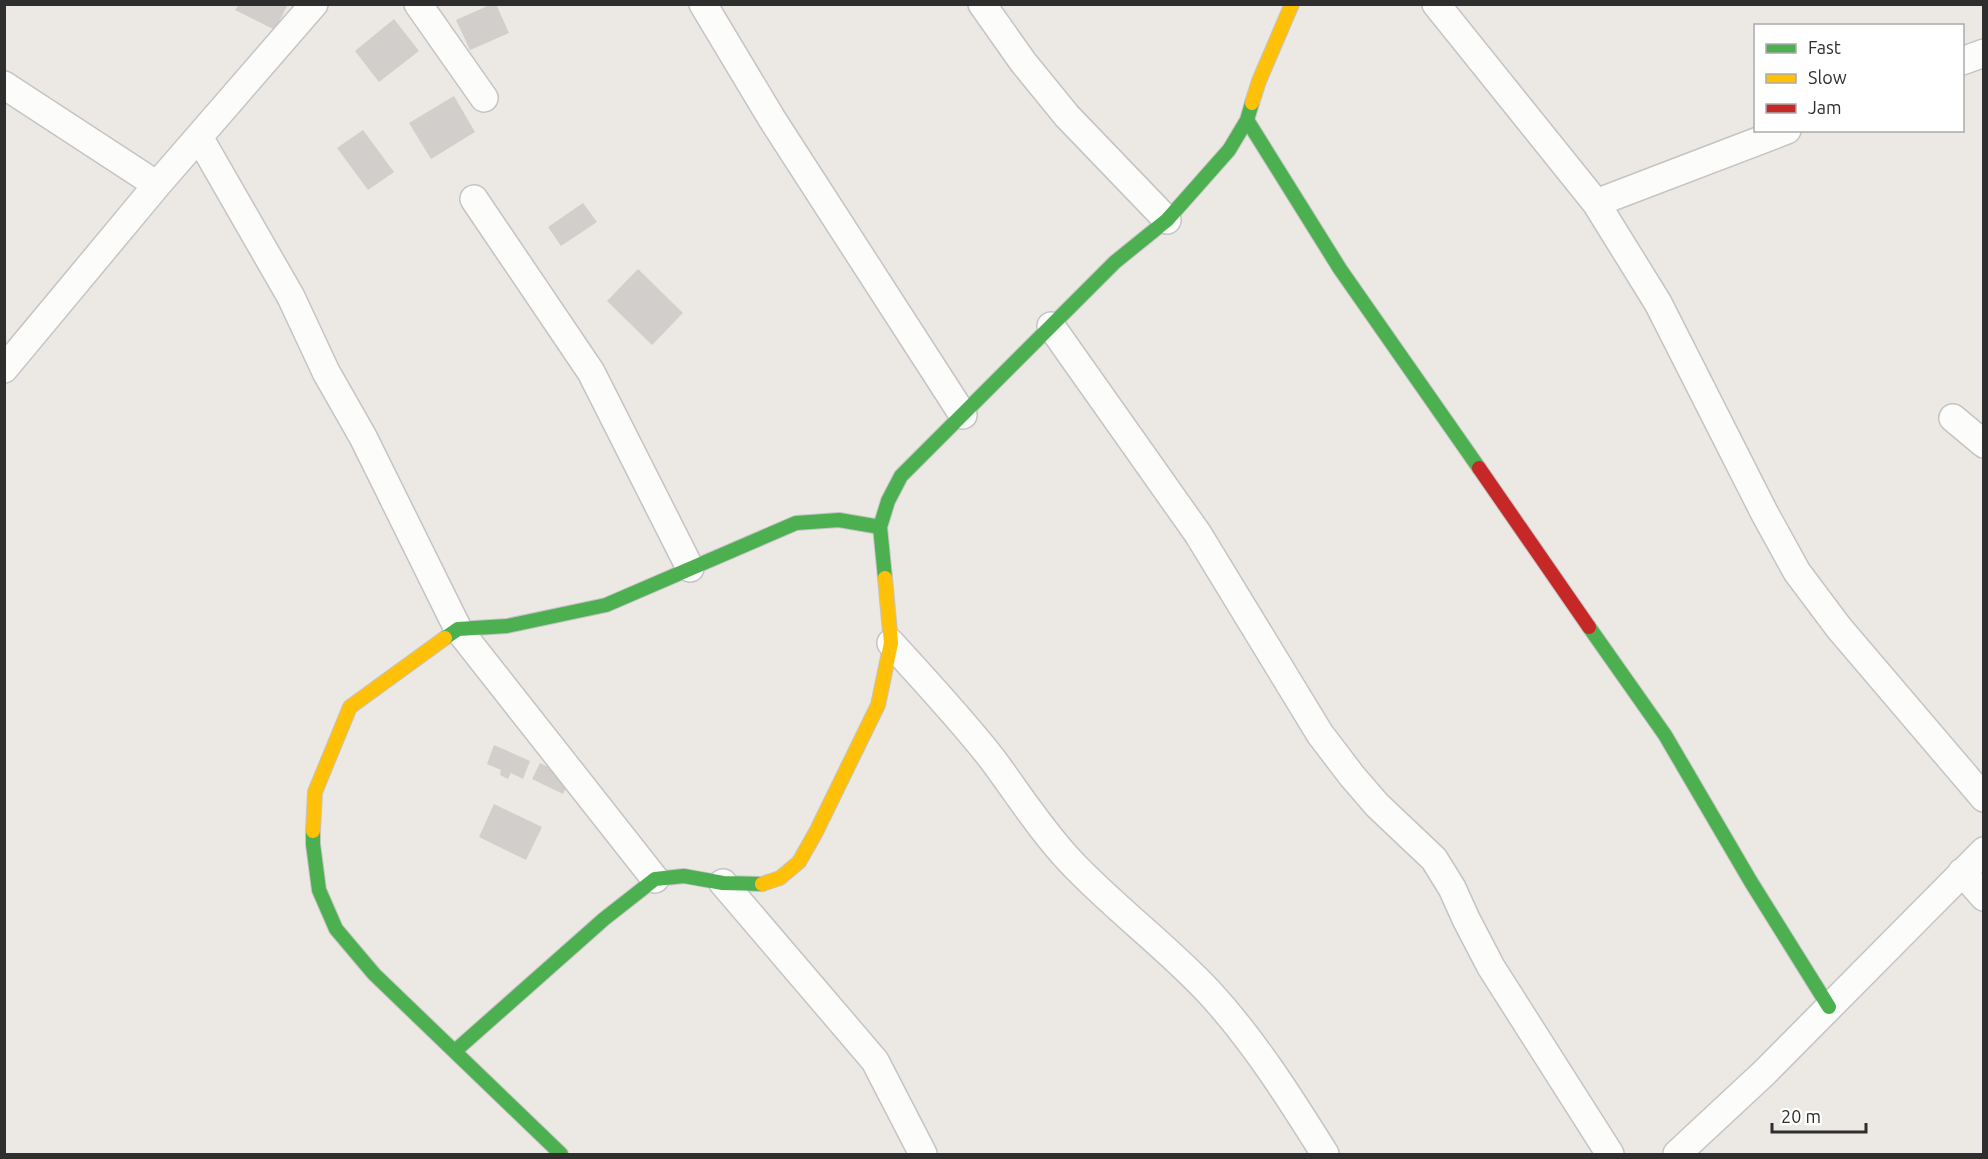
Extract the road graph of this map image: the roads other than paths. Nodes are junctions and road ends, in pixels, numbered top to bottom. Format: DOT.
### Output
graph roads {
  1 [pos="314,4"];
  2 [pos="418,4"];
  3 [pos="703,4"];
  4 [pos="982,4"];
  5 [pos="1292,4"];
  6 [pos="1436,4"];
  7 [pos="1983,53"];
  8 [pos="1964,60"];
  9 [pos="4,85"];
  10 [pos="484,98"];
  11 [pos="1247,120"];
  12 [pos="1782,132"];
  13 [pos="199,137"];
  14 [pos="157,186"];
  15 [pos="474,200"];
  16 [pos="1596,203"];
  17 [pos="1167,220"];
  18 [pos="1051,326"];
  19 [pos="4,369"];
  20 [pos="963,415"];
  21 [pos="1953,418"];
  22 [pos="1983,444"];
  23 [pos="880,527"];
  24 [pos="690,568"];
  25 [pos="458,629"];
  26 [pos="891,644"];
  27 [pos="1983,798"];
  28 [pos="1983,851"];
  29 [pos="1962,873"];
  30 [pos="655,879"];
  31 [pos="723,883"];
  32 [pos="1983,897"];
  33 [pos="1829,1007"];
  34 [pos="455,1051"];
  35 [pos="561,1155"];
  36 [pos="923,1155"];
  37 [pos="1325,1155"];
  38 [pos="1610,1155"];
  39 [pos="1677,1155"];
  1 -- 13 [label="street"];
  2 -- 10 [label="street"];
  3 -- 20 [label="street"];
  4 -- 17 [label="street"];
  5 -- 11 [label="street"];
  6 -- 16 [label="street"];
  7 -- 8 [label="street"];
  9 -- 14 [label="street"];
  11 -- 17 [label="street"];
  11 -- 33 [label="street"];
  12 -- 16 [label="street"];
  13 -- 14 [label="street"];
  13 -- 25 [label="street"];
  14 -- 19 [label="street"];
  15 -- 24 [label="street"];
  16 -- 27 [label="street"];
  17 -- 18 [label="street"];
  18 -- 20 [label="street"];
  18 -- 38 [label="street"];
  20 -- 23 [label="street"];
  21 -- 22 [label="street"];
  23 -- 24 [label="street"];
  23 -- 26 [label="street"];
  24 -- 25 [label="street"];
  25 -- 30 [label="street"];
  25 -- 34 [label="street"];
  26 -- 31 [label="street"];
  26 -- 37 [label="street"];
  28 -- 29 [label="street"];
  29 -- 32 [label="street"];
  29 -- 33 [label="street"];
  30 -- 31 [label="street"];
  30 -- 34 [label="street"];
  31 -- 36 [label="street"];
  33 -- 39 [label="street"];
  34 -- 35 [label="street"];
}
